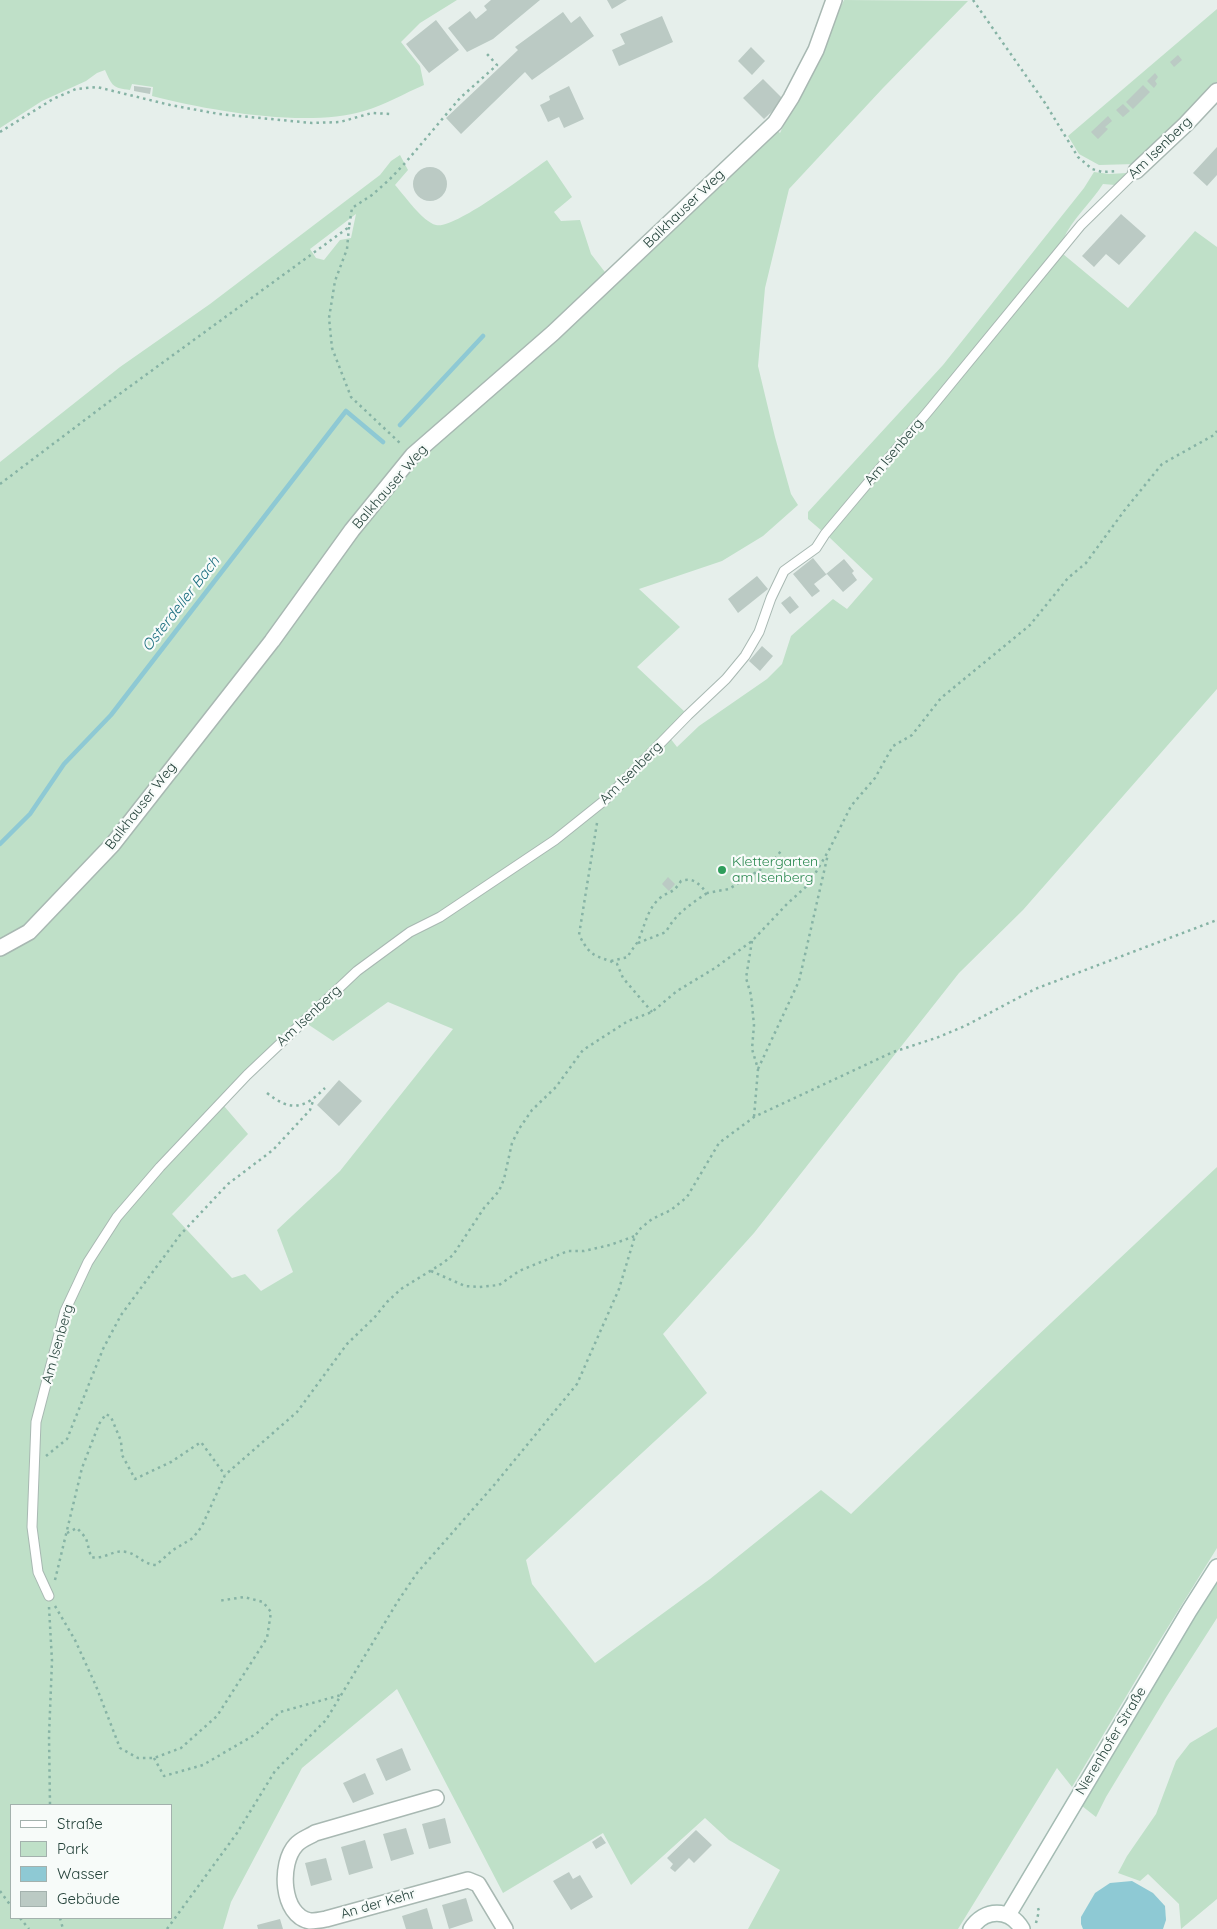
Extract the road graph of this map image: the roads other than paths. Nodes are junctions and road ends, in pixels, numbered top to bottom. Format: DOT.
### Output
graph roads {
  1 [pos="834,0"];
  2 [pos="1217,91"];
  3 [pos="1136,171"];
  4 [pos="0,948"];
  5 [pos="1217,1567"];
  6 [pos="49,1596"];
  7 [pos="436,1798"];
  8 [pos="1008,1915"];
  9 [pos="505,1929"];
  10 [pos="971,1929"];
  11 [pos="1022,1929"];
  1 -- 4 [label="street, Balkhauser Weg"];
  2 -- 3 [label="street, Am Isenberg"];
  3 -- 6 [label="lane, Am Isenberg"];
  5 -- 8 [label="street, Nierenhofer Straße"];
  7 -- 9 [label="street, An der Kehr"];
  8 -- 10 [label="street"];
  8 -- 11 [label="street"];
}
